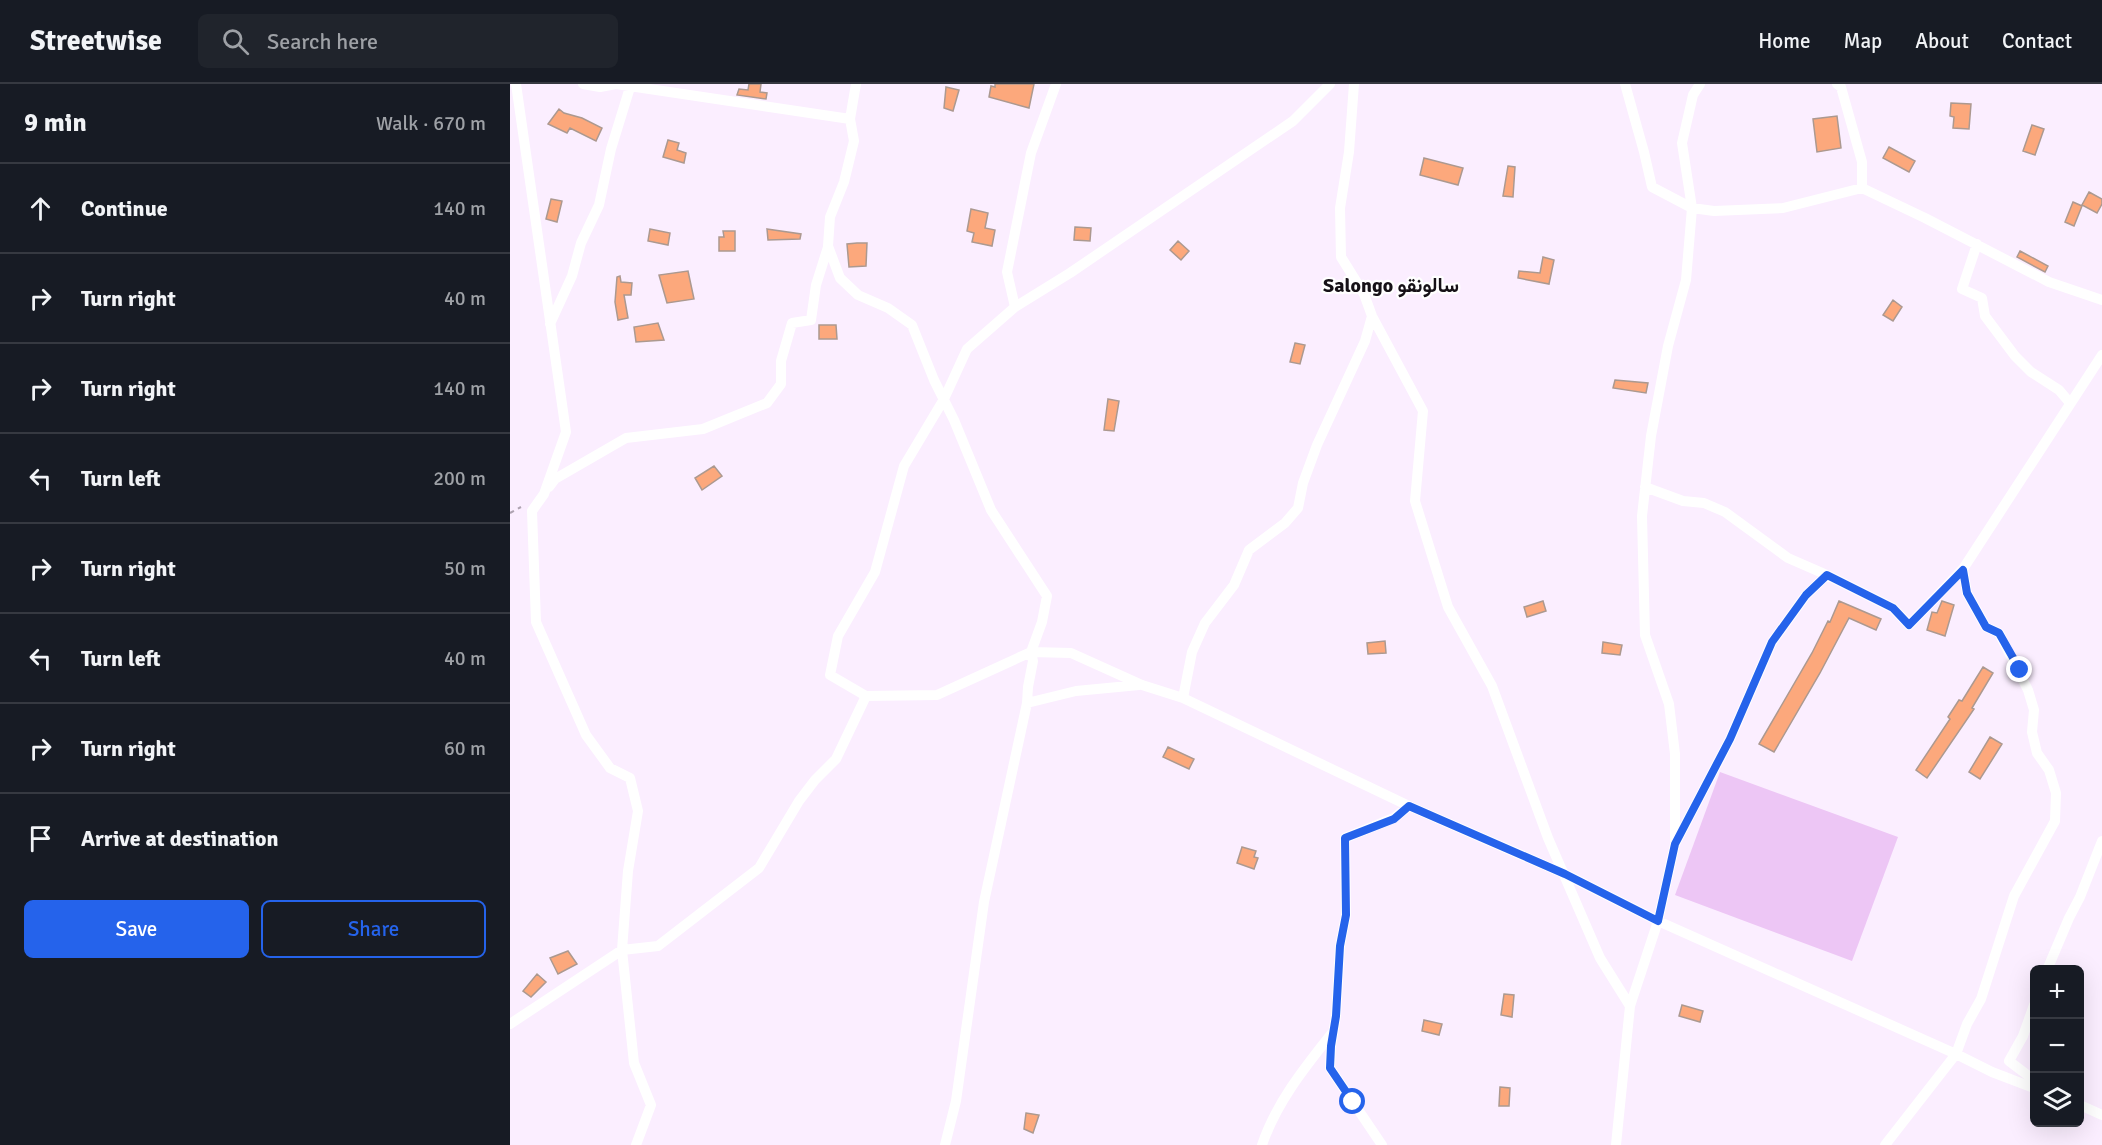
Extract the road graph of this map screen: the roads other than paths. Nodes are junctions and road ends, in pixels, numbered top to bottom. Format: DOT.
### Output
graph roads {
  1 [pos="516,84"];
  2 [pos="583,84"];
  3 [pos="856,84"];
  4 [pos="1056,84"];
  5 [pos="1330,84"];
  6 [pos="1354,84"];
  7 [pos="1625,84"];
  8 [pos="1700,84"];
  9 [pos="1837,84"];
  10 [pos="630,86"];
  11 [pos="850,119"];
  12 [pos="1862,188"];
  13 [pos="1692,208"];
  14 [pos="1977,244"];
  15 [pos="828,246"];
  16 [pos="2102,300"];
  17 [pos="1015,307"];
  18 [pos="1372,316"];
  19 [pos="550,324"];
  20 [pos="2102,355"];
  21 [pos="2098,368"];
  22 [pos="944,399"];
  23 [pos="2070,403"];
  24 [pos="1645,487"];
  25 [pos="544,494"];
  26 [pos="1963,570"];
  27 [pos="1827,575"];
  28 [pos="1031,652"];
  29 [pos="1142,685"];
  30 [pos="866,696"];
  31 [pos="1183,698"];
  32 [pos="1027,703"];
  33 [pos="1409,806"];
  34 [pos="2102,841"];
  35 [pos="1675,844"];
  36 [pos="1565,874"];
  37 [pos="1658,921"];
  38 [pos="622,950"];
  39 [pos="2049,965"];
  40 [pos="1630,1006"];
  41 [pos="2030,1016"];
  42 [pos="510,1024"];
  43 [pos="1334,1030"];
  44 [pos="1956,1054"];
  45 [pos="2009,1061"];
  46 [pos="1992,1072"];
  47 [pos="2030,1077"];
  48 [pos="2030,1086"];
  49 [pos="2084,1107"];
  50 [pos="2102,1115"];
  51 [pos="636,1145"];
  52 [pos="945,1145"];
  53 [pos="1262,1145"];
  54 [pos="1382,1145"];
  55 [pos="1616,1145"];
  56 [pos="1885,1145"];
  1 -- 19 [label="street"];
  2 -- 10 [label="street"];
  3 -- 11 [label="street"];
  4 -- 17 [label="street"];
  5 -- 17 [label="street"];
  6 -- 18 [label="street"];
  7 -- 13 [label="street"];
  8 -- 13 [label="street"];
  9 -- 12 [label="street"];
  10 -- 11 [label="street"];
  10 -- 19 [label="street"];
  11 -- 15 [label="street"];
  12 -- 13 [label="street"];
  12 -- 14 [label="street"];
  13 -- 24 [label="street"];
  14 -- 16 [label="street"];
  14 -- 23 [label="street"];
  15 -- 22 [label="street"];
  15 -- 25 [label="street"];
  17 -- 22 [label="street"];
  18 -- 31 [label="street"];
  18 -- 36 [label="street"];
  19 -- 25 [label="street"];
  20 -- 21 [label="street"];
  21 -- 23 [label="street"];
  22 -- 28 [label="street"];
  22 -- 30 [label="street"];
  23 -- 26 [label="street"];
  24 -- 27 [label="street"];
  24 -- 35 [label="street"];
  25 -- 38 [label="street"];
  26 -- 27 [label="street"];
  26 -- 44 [label="street"];
  27 -- 35 [label="street"];
  28 -- 29 [label="street"];
  28 -- 30 [label="street"];
  28 -- 32 [label="street"];
  29 -- 31 [label="street"];
  29 -- 32 [label="street"];
  30 -- 38 [label="street"];
  31 -- 33 [label="street"];
  32 -- 52 [label="street"];
  33 -- 36 [label="street"];
  33 -- 43 [label="street"];
  34 -- 39 [label="street"];
  35 -- 37 [label="street"];
  36 -- 37 [label="street"];
  36 -- 40 [label="street"];
  37 -- 40 [label="street"];
  37 -- 44 [label="street"];
  38 -- 42 [label="street"];
  38 -- 51 [label="street"];
  40 -- 55 [label="street"];
  41 -- 45 [label="street"];
  43 -- 53 [label="street"];
  43 -- 54 [label="street"];
  44 -- 46 [label="street"];
  44 -- 56 [label="street"];
  45 -- 46 [label="street"];
  45 -- 47 [label="street"];
  46 -- 48 [label="street"];
  49 -- 50 [label="street"];
}
